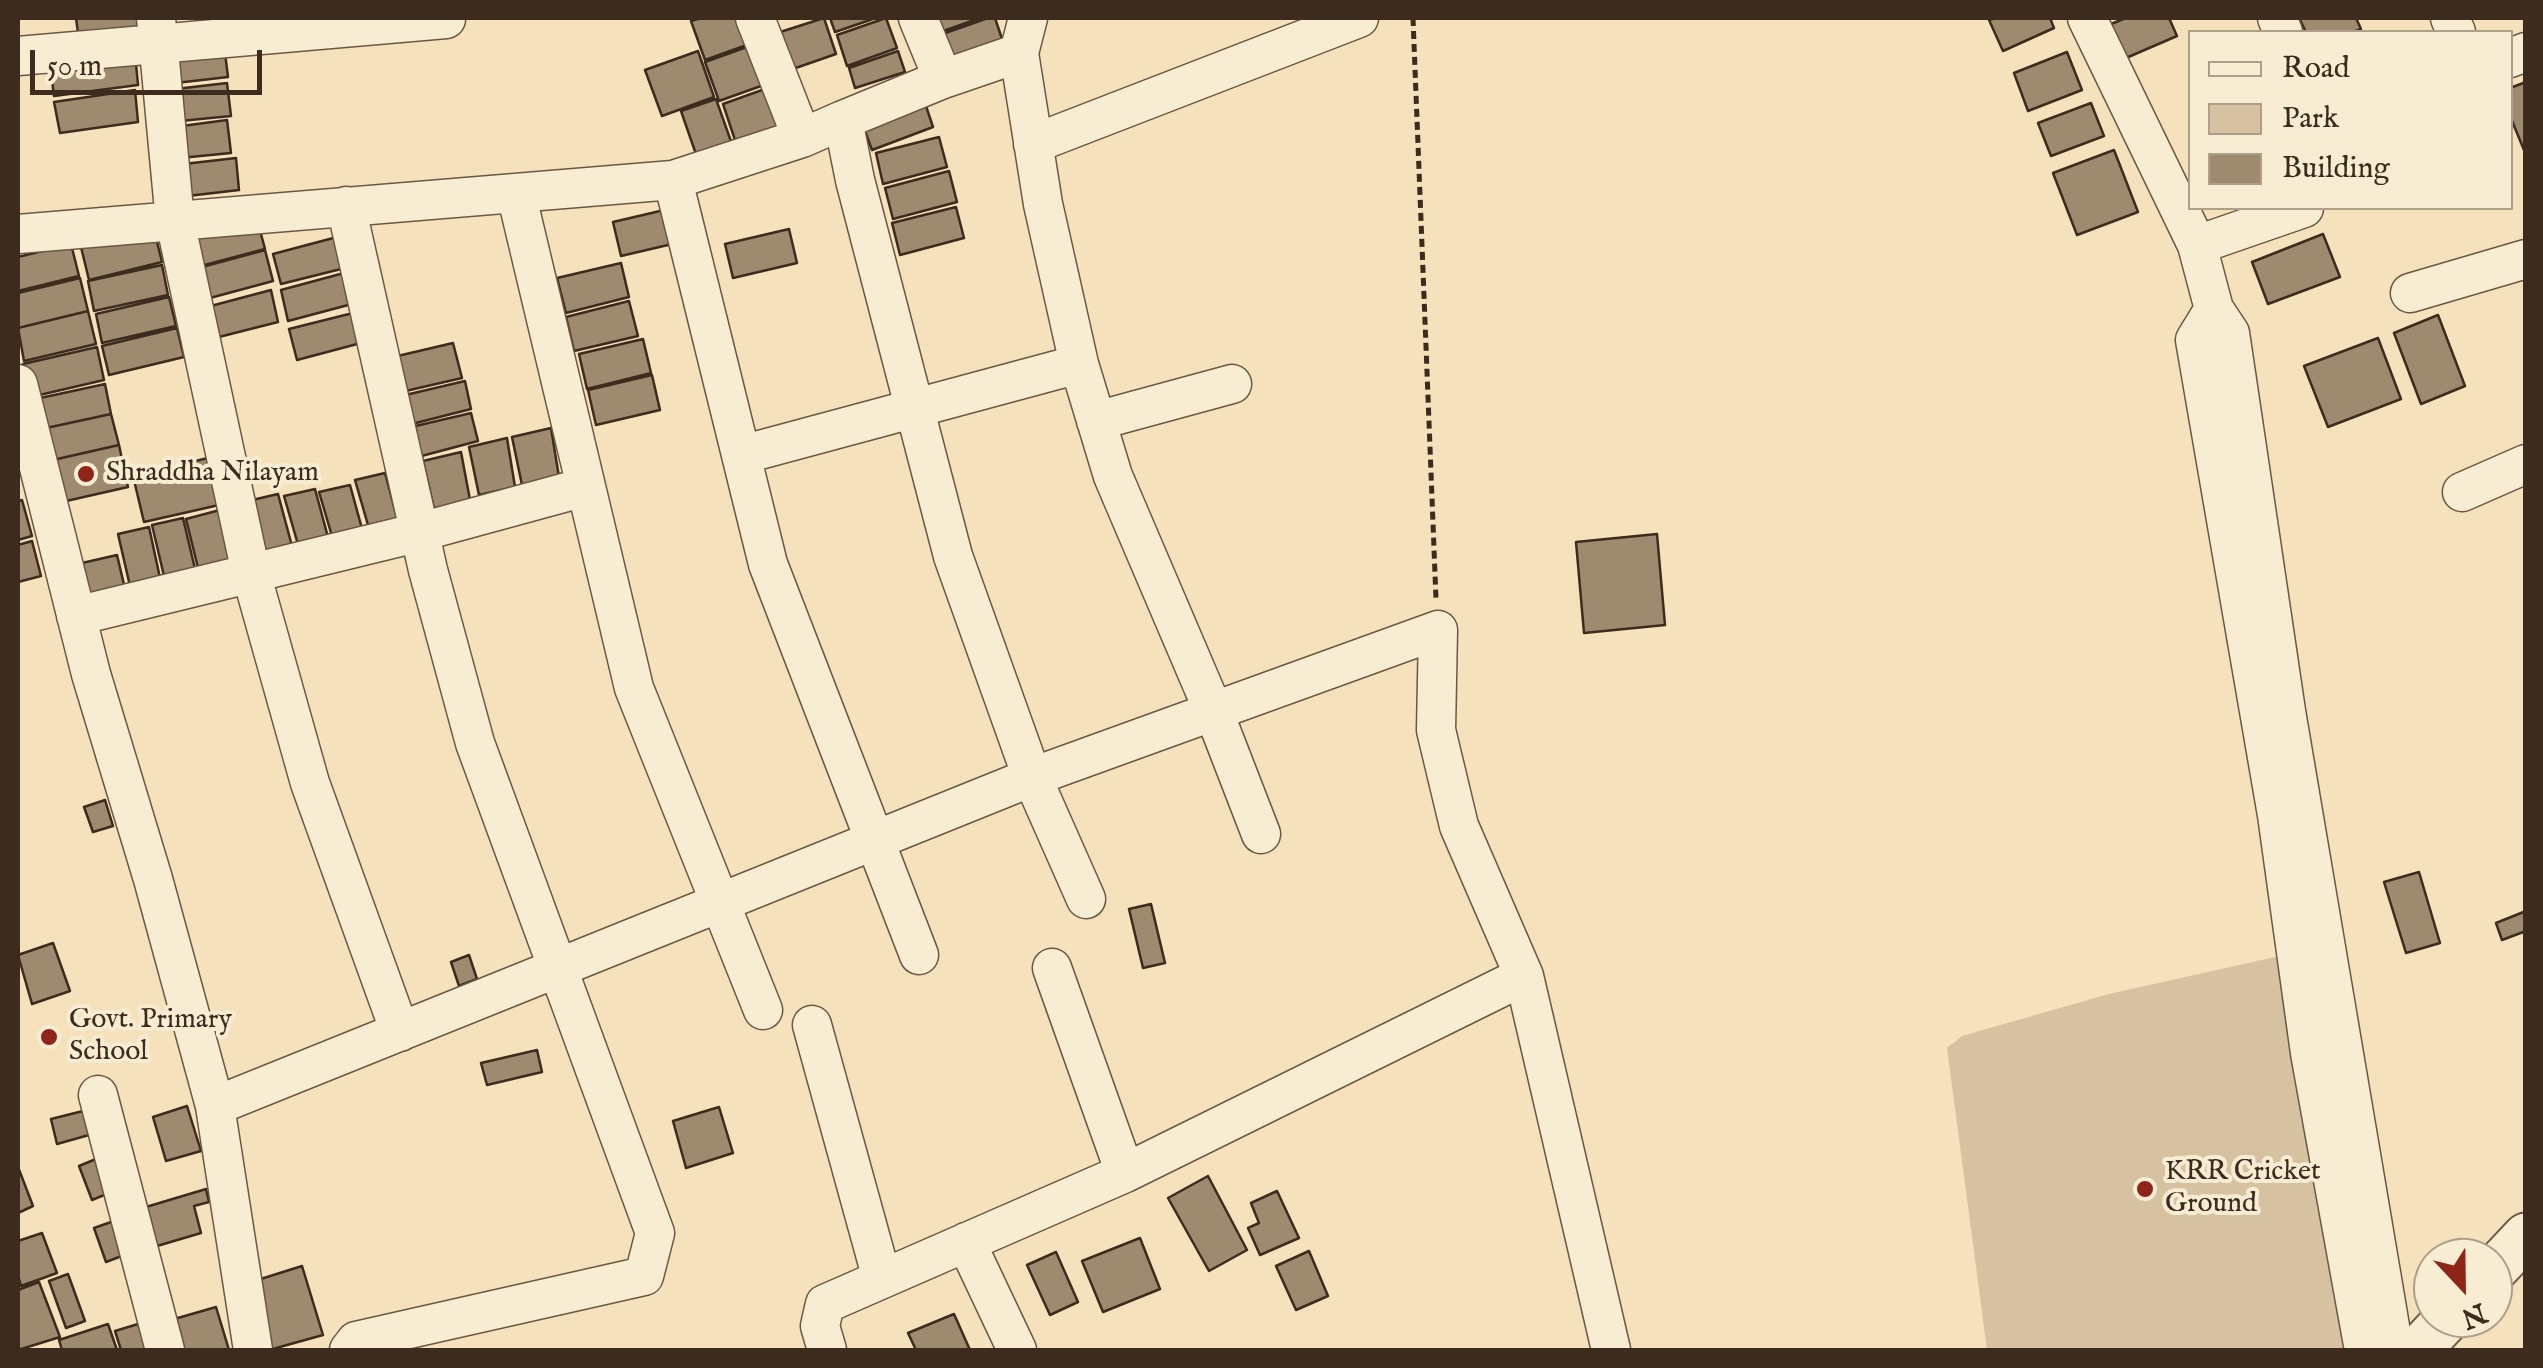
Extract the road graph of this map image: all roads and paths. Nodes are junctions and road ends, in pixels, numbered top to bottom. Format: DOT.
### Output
graph roads {
  1 [pos="756,18"];
  2 [pos="918,18"];
  3 [pos="1359,18"];
  4 [pos="1414,18"];
  5 [pos="2087,18"];
  6 [pos="446,19"];
  7 [pos="157,30"];
  8 [pos="1023,35"];
  9 [pos="18,56"];
  10 [pos="943,79"];
  11 [pos="843,120"];
  12 [pos="802,138"];
  13 [pos="1033,144"];
  14 [pos="673,180"];
  15 [pos="516,193"];
  16 [pos="346,206"];
  17 [pos="2298,210"];
  18 [pos="175,221"];
  19 [pos="18,234"];
  20 [pos="2198,245"];
  21 [pos="2526,259"];
  22 [pos="2410,293"];
  23 [pos="1079,364"];
  24 [pos="18,384"];
  25 [pos="1232,384"];
  26 [pos="915,410"];
  27 [pos="1096,421"];
  28 [pos="742,455"];
  29 [pos="2526,464"];
  30 [pos="585,487"];
  31 [pos="2462,492"];
  32 [pos="420,532"];
  33 [pos="250,573"];
  34 [pos="76,616"];
  35 [pos="1438,630"];
  36 [pos="1213,710"];
  37 [pos="1032,776"];
  38 [pos="1260,834"];
  39 [pos="874,839"];
  40 [pos="1086,899"];
  41 [pos="720,902"];
  42 [pos="2304,906"];
  43 [pos="919,954"];
  44 [pos="558,966"];
  45 [pos="1052,968"];
  46 [pos="1524,976"];
  47 [pos="763,1010"];
  48 [pos="812,1025"];
  49 [pos="400,1032"];
  50 [pos="98,1095"];
  51 [pos="216,1106"];
  52 [pos="1125,1173"];
  53 [pos="966,1242"];
  54 [pos="882,1279"];
  55 [pos="165,1350"];
  56 [pos="253,1350"];
  57 [pos="349,1350"];
  58 [pos="828,1350"];
  59 [pos="1017,1350"];
  60 [pos="1610,1350"];
  61 [pos="2364,1350"];
  62 [pos="2394,1350"];
  1 -- 12 [label="street"];
  2 -- 10 [label="street"];
  3 -- 13 [label="street"];
  4 -- 35 [label="path"];
  5 -- 20 [label="street"];
  6 -- 7 [label="street"];
  7 -- 9 [label="street"];
  7 -- 18 [label="street"];
  8 -- 10 [label="street"];
  8 -- 13 [label="street"];
  10 -- 11 [label="street"];
  11 -- 12 [label="street"];
  11 -- 26 [label="street"];
  12 -- 14 [label="street"];
  13 -- 23 [label="street"];
  14 -- 15 [label="street"];
  14 -- 28 [label="street"];
  15 -- 16 [label="street"];
  15 -- 30 [label="street"];
  16 -- 18 [label="street"];
  16 -- 32 [label="street"];
  17 -- 20 [label="street"];
  18 -- 19 [label="street"];
  18 -- 33 [label="street"];
  20 -- 42 [label="street"];
  21 -- 22 [label="street"];
  23 -- 26 [label="street"];
  23 -- 27 [label="street"];
  24 -- 34 [label="street"];
  25 -- 27 [label="street"];
  26 -- 28 [label="street"];
  26 -- 37 [label="street"];
  27 -- 36 [label="street"];
  28 -- 39 [label="street"];
  29 -- 31 [label="street"];
  30 -- 32 [label="street"];
  30 -- 41 [label="street"];
  32 -- 33 [label="street"];
  32 -- 44 [label="street"];
  33 -- 34 [label="street"];
  33 -- 49 [label="street"];
  34 -- 51 [label="street"];
  35 -- 36 [label="street"];
  35 -- 46 [label="street"];
  36 -- 37 [label="street"];
  36 -- 38 [label="street"];
  37 -- 39 [label="street"];
  37 -- 40 [label="street"];
  39 -- 41 [label="street"];
  39 -- 43 [label="street"];
  41 -- 44 [label="street"];
  41 -- 47 [label="street"];
  42 -- 61 [label="street"];
  42 -- 62 [label="street"];
  44 -- 49 [label="street"];
  44 -- 57 [label="street"];
  45 -- 52 [label="street"];
  46 -- 52 [label="street"];
  46 -- 60 [label="street"];
  48 -- 54 [label="street"];
  49 -- 51 [label="street"];
  50 -- 55 [label="street"];
  51 -- 56 [label="street"];
  52 -- 53 [label="street"];
  53 -- 54 [label="street"];
  53 -- 59 [label="street"];
  54 -- 58 [label="street"];
}
